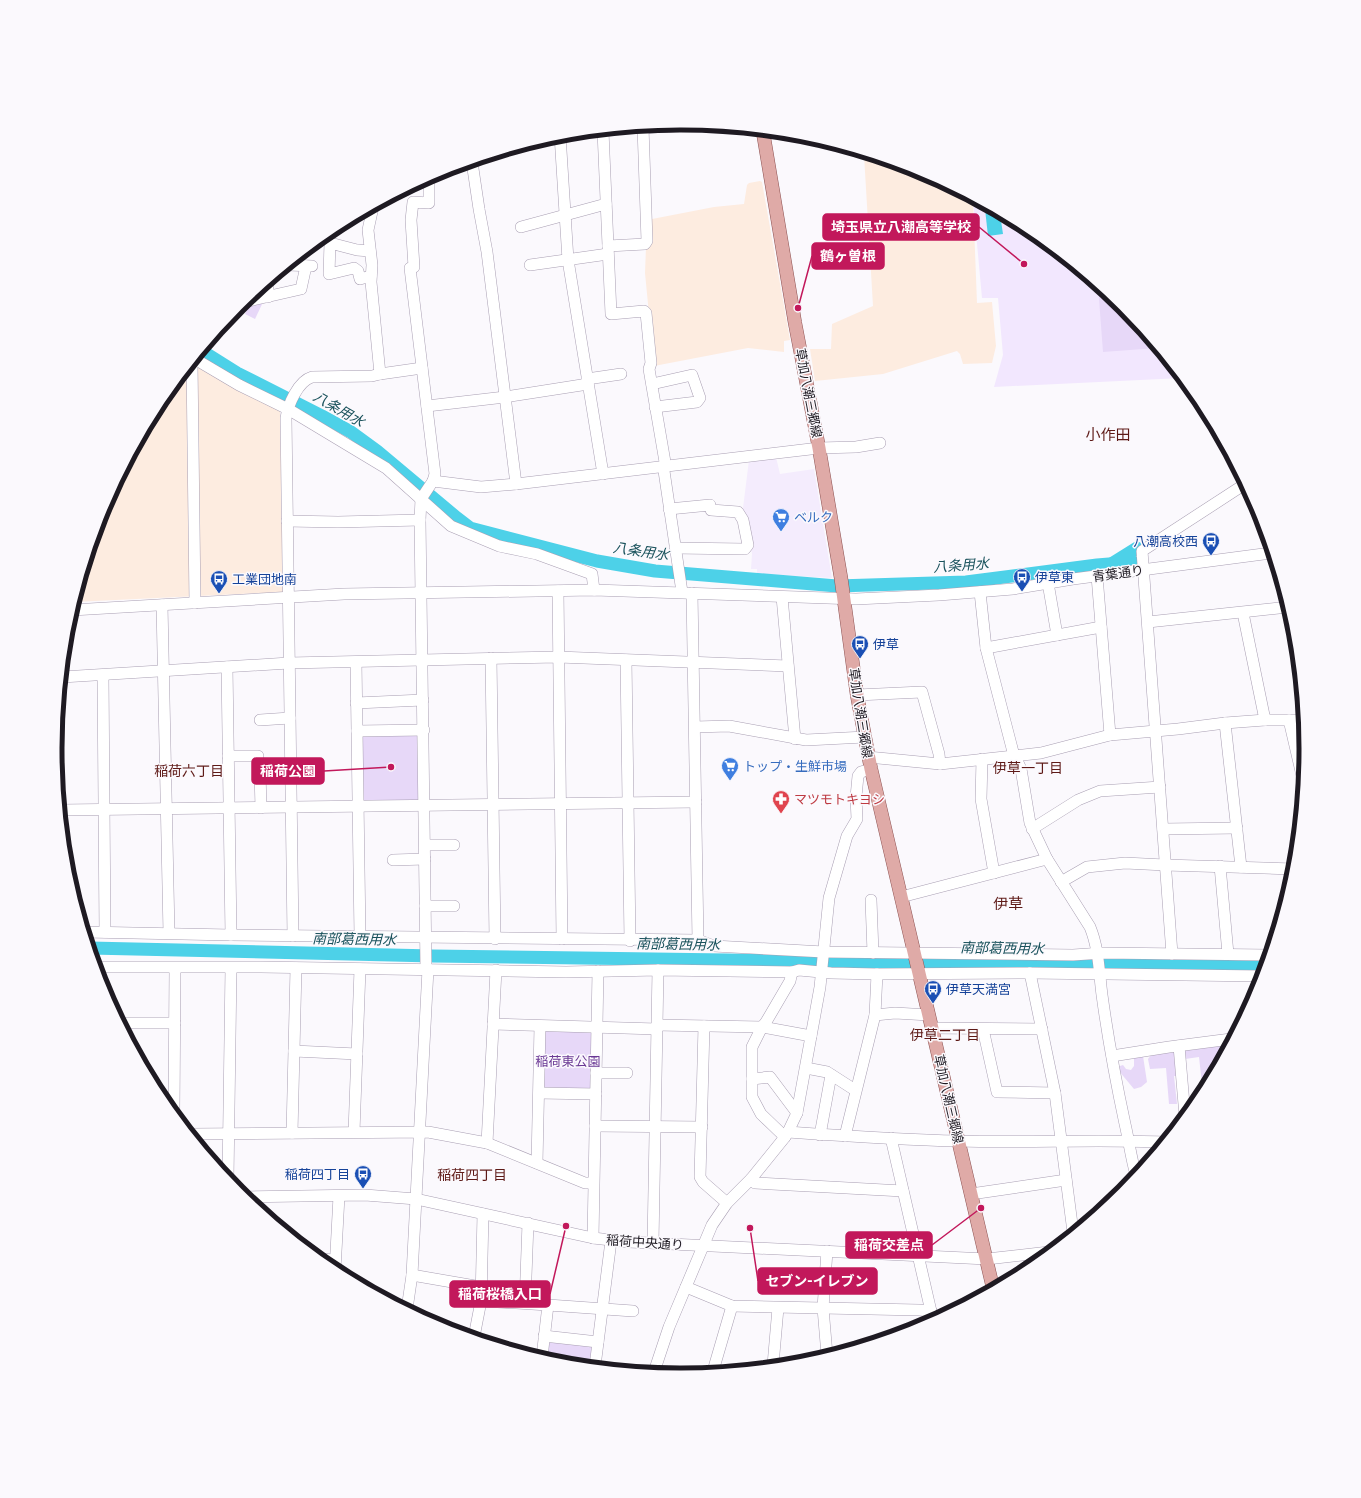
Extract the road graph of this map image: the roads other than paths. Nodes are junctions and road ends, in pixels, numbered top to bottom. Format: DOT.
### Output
graph roads {
  1 [pos="643,132"];
  2 [pos="604,136"];
  3 [pos="764,136"];
  4 [pos="560,142"];
  5 [pos="473,167"];
  6 [pos="429,184"];
  7 [pos="606,204"];
  8 [pos="371,213"];
  9 [pos="564,215"];
  10 [pos="521,227"];
  11 [pos="608,250"];
  12 [pos="370,251"];
  13 [pos="568,260"];
  14 [pos="295,265"];
  15 [pos="530,265"];
  16 [pos="371,276"];
  17 [pos="268,289"];
  18 [pos="268,297"];
  19 [pos="257,299"];
  20 [pos="198,362"];
  21 [pos="422,368"];
  22 [pos="192,369"];
  23 [pos="380,374"];
  24 [pos="621,374"];
  25 [pos="588,381"];
  26 [pos="652,384"];
  27 [pos="505,397"];
  28 [pos="427,406"];
  29 [pos="655,407"];
  30 [pos="288,409"];
  31 [pos="880,443"];
  32 [pos="819,448"];
  33 [pos="664,466"];
  34 [pos="603,474"];
  35 [pos="433,481"];
  36 [pos="516,484"];
  37 [pos="1240,487"];
  38 [pos="421,499"];
  39 [pos="669,509"];
  40 [pos="420,520"];
  41 [pos="287,521"];
  42 [pos="675,548"];
  43 [pos="1267,554"];
  44 [pos="1144,570"];
  45 [pos="1098,576"];
  46 [pos="1048,583"];
  47 [pos="594,590"];
  48 [pos="558,591"];
  49 [pos="687,592"];
  50 [pos="980,592"];
  51 [pos="421,593"];
  52 [pos="782,597"];
  53 [pos="288,598"];
  54 [pos="845,600"];
  55 [pos="195,603"];
  56 [pos="162,605"];
  57 [pos="1282,608"];
  58 [pos="78,610"];
  59 [pos="1243,613"];
  60 [pos="1148,622"];
  61 [pos="1101,627"];
  62 [pos="1057,635"];
  63 [pos="986,648"];
  64 [pos="558,657"];
  65 [pos="491,658"];
  66 [pos="422,659"];
  67 [pos="626,660"];
  68 [pos="356,662"];
  69 [pos="289,663"];
  70 [pos="694,663"];
  71 [pos="788,666"];
  72 [pos="227,667"];
  73 [pos="165,671"];
  74 [pos="103,675"];
  75 [pos="66,678"];
  76 [pos="858,695"];
  77 [pos="423,700"];
  78 [pos="356,703"];
  79 [pos="290,718"];
  80 [pos="260,720"];
  81 [pos="1265,720"];
  82 [pos="1289,720"];
  83 [pos="1298,720"];
  84 [pos="1225,723"];
  85 [pos="695,727"];
  86 [pos="424,730"];
  87 [pos="357,731"];
  88 [pos="1156,731"];
  89 [pos="1110,735"];
  90 [pos="864,737"];
  91 [pos="795,739"];
  92 [pos="228,756"];
  93 [pos="258,756"];
  94 [pos="1015,756"];
  95 [pos="982,760"];
  96 [pos="1299,762"];
  97 [pos="869,763"];
  98 [pos="940,764"];
  99 [pos="260,772"];
  100 [pos="1160,787"];
  101 [pos="696,802"];
  102 [pos="628,803"];
  103 [pos="561,804"];
  104 [pos="493,805"];
  105 [pos="358,806"];
  106 [pos="424,806"];
  107 [pos="291,807"];
  108 [pos="229,808"];
  109 [pos="261,808"];
  110 [pos="167,809"];
  111 [pos="65,810"];
  112 [pos="104,810"];
  113 [pos="1032,828"];
  114 [pos="1237,828"];
  115 [pos="1163,829"];
  116 [pos="425,845"];
  117 [pos="454,845"];
  118 [pos="1047,858"];
  119 [pos="425,859"];
  120 [pos="393,860"];
  121 [pos="1165,865"];
  122 [pos="1220,866"];
  123 [pos="1241,867"];
  124 [pos="1287,869"];
  125 [pos="994,873"];
  126 [pos="1061,882"];
  127 [pos="901,897"];
  128 [pos="871,900"];
  129 [pos="425,906"];
  130 [pos="454,906"];
  131 [pos="90,932"];
  132 [pos="105,932"];
  133 [pos="169,933"];
  134 [pos="230,935"];
  135 [pos="293,936"];
  136 [pos="360,936"];
  137 [pos="425,938"];
  138 [pos="495,939"];
  139 [pos="562,939"];
  140 [pos="630,940"];
  141 [pos="698,940"];
  142 [pos="873,953"];
  143 [pos="823,954"];
  144 [pos="1172,954"];
  145 [pos="1228,954"];
  146 [pos="1098,955"];
  147 [pos="1263,955"];
  148 [pos="916,963"];
  149 [pos="102,967"];
  150 [pos="175,968"];
  151 [pos="231,968"];
  152 [pos="296,968"];
  153 [pos="360,968"];
  154 [pos="427,969"];
  155 [pos="496,970"];
  156 [pos="658,970"];
  157 [pos="822,970"];
  158 [pos="598,971"];
  159 [pos="792,972"];
  160 [pos="1100,972"];
  161 [pos="1030,973"];
  162 [pos="877,974"];
  163 [pos="1256,976"];
  164 [pos="875,1015"];
  165 [pos="929,1015"];
  166 [pos="126,1023"];
  167 [pos="175,1023"];
  168 [pos="493,1024"];
  169 [pos="540,1026"];
  170 [pos="704,1026"];
  171 [pos="657,1027"];
  172 [pos="762,1027"];
  173 [pos="596,1028"];
  174 [pos="932,1028"];
  175 [pos="983,1029"];
  176 [pos="1042,1029"];
  177 [pos="811,1036"];
  178 [pos="1226,1040"];
  179 [pos="1179,1046"];
  180 [pos="294,1051"];
  181 [pos="357,1054"];
  182 [pos="1112,1056"];
  183 [pos="806,1068"];
  184 [pos="596,1073"];
  185 [pos="627,1073"];
  186 [pos="831,1075"];
  187 [pos="752,1079"];
  188 [pos="855,1090"];
  189 [pos="539,1093"];
  190 [pos="1055,1093"];
  191 [pos="596,1094"];
  192 [pos="174,1104"];
  193 [pos="1184,1108"];
  194 [pos="797,1113"];
  195 [pos="595,1126"];
  196 [pos="655,1127"];
  197 [pos="702,1127"];
  198 [pos="354,1132"];
  199 [pos="419,1132"];
  200 [pos="292,1133"];
  201 [pos="196,1134"];
  202 [pos="229,1134"];
  203 [pos="820,1134"];
  204 [pos="786,1135"];
  205 [pos="844,1136"];
  206 [pos="891,1138"];
  207 [pos="1061,1140"];
  208 [pos="1128,1140"];
  209 [pos="959,1141"];
  210 [pos="1158,1142"];
  211 [pos="487,1143"];
  212 [pos="537,1163"];
  213 [pos="1135,1169"];
  214 [pos="228,1171"];
  215 [pos="751,1179"];
  216 [pos="1066,1180"];
  217 [pos="594,1183"];
  218 [pos="903,1191"];
  219 [pos="971,1194"];
  220 [pos="339,1196"];
  221 [pos="255,1197"];
  222 [pos="416,1199"];
  223 [pos="726,1203"];
  224 [pos="484,1214"];
  225 [pos="528,1223"];
  226 [pos="1072,1227"];
  227 [pos="593,1238"];
  228 [pos="611,1241"];
  229 [pos="653,1244"];
  230 [pos="703,1246"];
  231 [pos="826,1251"];
  232 [pos="1038,1253"];
  233 [pos="919,1256"];
  234 [pos="987,1259"];
  235 [pos="335,1262"];
  236 [pos="412,1275"];
  237 [pos="992,1284"];
  238 [pos="481,1287"];
  239 [pos="686,1287"];
  240 [pos="481,1301"];
  241 [pos="525,1303"];
  242 [pos="408,1304"];
  243 [pos="548,1305"];
  244 [pos="732,1306"];
  245 [pos="602,1308"];
  246 [pos="778,1308"];
  247 [pos="823,1308"];
  248 [pos="633,1310"];
  249 [pos="932,1314"];
  250 [pos="929,1315"];
  251 [pos="475,1332"];
  252 [pos="544,1336"];
  253 [pos="598,1342"];
  254 [pos="827,1350"];
  255 [pos="543,1352"];
  256 [pos="774,1360"];
  257 [pos="596,1361"];
  258 [pos="714,1366"];
  259 [pos="656,1367"];
  1 -- 11 [label="street"];
  2 -- 7 [label="street"];
  3 -- 32 [label="main road, 草加八潮三郷線"];
  4 -- 9 [label="street"];
  5 -- 27 [label="street"];
  6 -- 21 [label="street"];
  7 -- 9 [label="street"];
  7 -- 11 [label="street"];
  8 -- 12 [label="street"];
  9 -- 10 [label="street"];
  9 -- 13 [label="street"];
  11 -- 13 [label="street"];
  11 -- 26 [label="street"];
  12 -- 16 [label="street"];
  12 -- 16 [label="street"];
  13 -- 15 [label="street"];
  13 -- 25 [label="street"];
  14 -- 18 [label="street"];
  16 -- 23 [label="street"];
  17 -- 18 [label="street"];
  18 -- 19 [label="street"];
  20 -- 30 [label="street"];
  21 -- 23 [label="street"];
  21 -- 28 [label="street"];
  22 -- 55 [label="street"];
  23 -- 30 [label="street"];
  24 -- 25 [label="street"];
  25 -- 27 [label="street"];
  25 -- 34 [label="street"];
  26 -- 29 [label="street"];
  26 -- 29 [label="street"];
  27 -- 28 [label="street"];
  27 -- 36 [label="street"];
  28 -- 35 [label="street"];
  29 -- 33 [label="street"];
  30 -- 38 [label="street"];
  30 -- 41 [label="street"];
  31 -- 32 [label="street"];
  32 -- 33 [label="street"];
  32 -- 54 [label="main road, 草加八潮三郷線"];
  33 -- 34 [label="street"];
  33 -- 39 [label="street"];
  34 -- 36 [label="street"];
  35 -- 36 [label="street"];
  35 -- 38 [label="street"];
  37 -- 44 [label="street"];
  38 -- 40 [label="street"];
  38 -- 47 [label="street"];
  39 -- 42 [label="street"];
  39 -- 42 [label="street"];
  40 -- 41 [label="street"];
  40 -- 51 [label="street"];
  41 -- 53 [label="street"];
  42 -- 49 [label="street"];
  43 -- 44 [label="street, 青葉通り"];
  44 -- 45 [label="street, 青葉通り"];
  44 -- 60 [label="street"];
  45 -- 46 [label="street, 青葉通り"];
  45 -- 61 [label="street"];
  46 -- 50 [label="street, 青葉通り"];
  46 -- 62 [label="street"];
  47 -- 48 [label="street, 青葉通り"];
  47 -- 49 [label="street, 青葉通り"];
  48 -- 51 [label="street, 青葉通り"];
  48 -- 64 [label="street"];
  49 -- 52 [label="street, 青葉通り"];
  49 -- 70 [label="street"];
  50 -- 54 [label="street, 青葉通り"];
  50 -- 63 [label="street"];
  51 -- 53 [label="street, 青葉通り"];
  51 -- 66 [label="street"];
  52 -- 54 [label="street, 青葉通り"];
  52 -- 71 [label="street"];
  53 -- 55 [label="street, 青葉通り"];
  53 -- 69 [label="street"];
  54 -- 76 [label="main road, 草加八潮三郷線"];
  55 -- 56 [label="street, 青葉通り"];
  56 -- 58 [label="street, 青葉通り"];
  56 -- 73 [label="street"];
  57 -- 59 [label="street"];
  59 -- 60 [label="street"];
  59 -- 81 [label="street"];
  60 -- 88 [label="street"];
  61 -- 62 [label="street"];
  61 -- 89 [label="street"];
  62 -- 63 [label="street"];
  63 -- 94 [label="street"];
  64 -- 65 [label="street"];
  64 -- 67 [label="street"];
  64 -- 103 [label="street"];
  65 -- 66 [label="street"];
  65 -- 104 [label="street"];
  66 -- 68 [label="street"];
  66 -- 77 [label="street"];
  67 -- 70 [label="street"];
  67 -- 102 [label="street"];
  68 -- 69 [label="street"];
  68 -- 78 [label="street"];
  69 -- 72 [label="street"];
  69 -- 79 [label="street"];
  70 -- 71 [label="street"];
  70 -- 85 [label="street"];
  71 -- 91 [label="street"];
  72 -- 73 [label="street"];
  72 -- 92 [label="street"];
  73 -- 74 [label="street"];
  73 -- 110 [label="street"];
  74 -- 75 [label="street"];
  74 -- 112 [label="street"];
  76 -- 90 [label="main road, 草加八潮三郷線"];
  76 -- 98 [label="street"];
  77 -- 78 [label="street"];
  77 -- 86 [label="street"];
  78 -- 87 [label="street"];
  79 -- 80 [label="street"];
  79 -- 107 [label="street"];
  81 -- 82 [label="street"];
  81 -- 84 [label="street"];
  82 -- 83 [label="street"];
  82 -- 96 [label="street"];
  84 -- 88 [label="street"];
  84 -- 114 [label="street"];
  85 -- 91 [label="street"];
  85 -- 101 [label="street"];
  86 -- 87 [label="street"];
  86 -- 106 [label="street"];
  87 -- 105 [label="street"];
  88 -- 89 [label="street"];
  88 -- 100 [label="street"];
  89 -- 94 [label="street"];
  90 -- 91 [label="street"];
  90 -- 97 [label="main road, 草加八潮三郷線"];
  92 -- 93 [label="street"];
  92 -- 108 [label="street"];
  94 -- 95 [label="street"];
  94 -- 113 [label="street"];
  95 -- 98 [label="street"];
  95 -- 125 [label="street"];
  97 -- 98 [label="street"];
  97 -- 127 [label="main road, 草加八潮三郷線"];
  97 -- 143 [label="street"];
  99 -- 109 [label="street"];
  100 -- 113 [label="street"];
  100 -- 115 [label="street"];
  101 -- 102 [label="street"];
  101 -- 141 [label="street"];
  102 -- 103 [label="street"];
  102 -- 140 [label="street"];
  103 -- 104 [label="street"];
  103 -- 139 [label="street"];
  104 -- 106 [label="street"];
  104 -- 138 [label="street"];
  105 -- 106 [label="street"];
  105 -- 107 [label="street"];
  105 -- 136 [label="street"];
  106 -- 116 [label="street"];
  107 -- 109 [label="street"];
  107 -- 135 [label="street"];
  108 -- 109 [label="street"];
  108 -- 110 [label="street"];
  108 -- 134 [label="street"];
  110 -- 112 [label="street"];
  110 -- 133 [label="street"];
  111 -- 112 [label="street"];
  112 -- 132 [label="street"];
  113 -- 118 [label="street"];
  114 -- 115 [label="street"];
  114 -- 123 [label="street"];
  115 -- 121 [label="street"];
  116 -- 117 [label="street"];
  116 -- 119 [label="street"];
  118 -- 125 [label="street"];
  118 -- 126 [label="street"];
  119 -- 120 [label="street"];
  119 -- 129 [label="street"];
  121 -- 122 [label="street"];
  121 -- 126 [label="street"];
  121 -- 144 [label="street"];
  122 -- 123 [label="street"];
  122 -- 145 [label="street"];
  123 -- 124 [label="street"];
  125 -- 127 [label="street"];
  126 -- 146 [label="street"];
  127 -- 148 [label="main road, 草加八潮三郷線"];
  128 -- 142 [label="street"];
  129 -- 130 [label="street"];
  129 -- 137 [label="street"];
  131 -- 132 [label="street"];
  132 -- 133 [label="street"];
  133 -- 134 [label="street"];
  134 -- 135 [label="street"];
  135 -- 136 [label="street"];
  136 -- 137 [label="street"];
  137 -- 138 [label="street"];
  137 -- 154 [label="street"];
  138 -- 139 [label="street"];
  139 -- 140 [label="street"];
  140 -- 141 [label="street"];
  141 -- 143 [label="street"];
  142 -- 143 [label="street"];
  142 -- 148 [label="street"];
  143 -- 157 [label="street"];
  144 -- 145 [label="street"];
  144 -- 146 [label="street"];
  145 -- 147 [label="street"];
  146 -- 148 [label="street"];
  146 -- 160 [label="street"];
  148 -- 161 [label="street"];
  148 -- 162 [label="street"];
  148 -- 165 [label="main road, 草加八潮三郷線"];
  149 -- 150 [label="street"];
  150 -- 151 [label="street"];
  150 -- 167 [label="street"];
  151 -- 152 [label="street"];
  151 -- 202 [label="street"];
  152 -- 153 [label="street"];
  152 -- 180 [label="street"];
  153 -- 154 [label="street"];
  153 -- 181 [label="street"];
  154 -- 155 [label="street"];
  154 -- 199 [label="street"];
  155 -- 158 [label="street"];
  155 -- 168 [label="street"];
  156 -- 158 [label="street"];
  156 -- 159 [label="street"];
  156 -- 171 [label="street"];
  157 -- 159 [label="street"];
  157 -- 162 [label="street"];
  157 -- 177 [label="street"];
  158 -- 173 [label="street"];
  159 -- 172 [label="street"];
  160 -- 161 [label="street"];
  160 -- 163 [label="street"];
  160 -- 182 [label="street"];
  161 -- 176 [label="street"];
  162 -- 164 [label="street"];
  164 -- 165 [label="street"];
  164 -- 188 [label="street"];
  165 -- 174 [label="main road, 草加八潮三郷線"];
  166 -- 167 [label="street"];
  167 -- 192 [label="street"];
  168 -- 169 [label="street"];
  168 -- 211 [label="street"];
  169 -- 173 [label="street"];
  169 -- 189 [label="street"];
  170 -- 171 [label="street"];
  170 -- 172 [label="street"];
  170 -- 197 [label="street"];
  171 -- 173 [label="street"];
  171 -- 196 [label="street"];
  172 -- 177 [label="street"];
  172 -- 187 [label="street"];
  173 -- 184 [label="street"];
  174 -- 175 [label="street"];
  174 -- 209 [label="main road, 草加八潮三郷線"];
  175 -- 176 [label="street"];
  175 -- 190 [label="street"];
  176 -- 190 [label="street"];
  177 -- 183 [label="street"];
  178 -- 179 [label="street"];
  179 -- 182 [label="street"];
  179 -- 193 [label="street"];
  180 -- 181 [label="street"];
  180 -- 200 [label="street"];
  181 -- 198 [label="street"];
  182 -- 208 [label="street"];
  183 -- 186 [label="street"];
  183 -- 194 [label="street"];
  184 -- 185 [label="street"];
  184 -- 191 [label="street"];
  186 -- 188 [label="street"];
  186 -- 203 [label="street"];
  187 -- 194 [label="street"];
  187 -- 204 [label="street"];
  188 -- 205 [label="street"];
  189 -- 191 [label="street"];
  189 -- 212 [label="street"];
  190 -- 207 [label="street"];
  191 -- 195 [label="street"];
  194 -- 204 [label="street"];
  195 -- 196 [label="street"];
  195 -- 217 [label="street"];
  196 -- 197 [label="street"];
  196 -- 229 [label="street"];
  197 -- 223 [label="street"];
  198 -- 199 [label="street"];
  198 -- 200 [label="street"];
  199 -- 211 [label="street"];
  199 -- 222 [label="street"];
  200 -- 202 [label="street"];
  201 -- 202 [label="street"];
  202 -- 214 [label="street"];
  203 -- 204 [label="street"];
  203 -- 205 [label="street"];
  204 -- 215 [label="street"];
  205 -- 206 [label="street"];
  206 -- 209 [label="street"];
  206 -- 218 [label="street"];
  207 -- 208 [label="street"];
  207 -- 209 [label="street"];
  207 -- 216 [label="street"];
  208 -- 210 [label="street"];
  208 -- 213 [label="street"];
  209 -- 219 [label="main road, 草加八潮三郷線"];
  211 -- 212 [label="street"];
  212 -- 217 [label="street"];
  215 -- 218 [label="street"];
  215 -- 223 [label="street"];
  216 -- 219 [label="street"];
  216 -- 226 [label="street"];
  217 -- 227 [label="street"];
  218 -- 233 [label="street"];
  219 -- 234 [label="main road, 草加八潮三郷線"];
  220 -- 221 [label="street, 稲荷中央通り"];
  220 -- 222 [label="street, 稲荷中央通り"];
  220 -- 235 [label="street"];
  222 -- 224 [label="street, 稲荷中央通り"];
  222 -- 236 [label="street"];
  223 -- 230 [label="street"];
  224 -- 225 [label="street, 稲荷中央通り"];
  224 -- 238 [label="street"];
  225 -- 227 [label="street, 稲荷中央通り"];
  225 -- 241 [label="street"];
  227 -- 228 [label="street, 稲荷中央通り"];
  228 -- 229 [label="street, 稲荷中央通り"];
  228 -- 245 [label="street"];
  229 -- 230 [label="street, 稲荷中央通り"];
  230 -- 231 [label="street, 稲荷中央通り"];
  230 -- 239 [label="street"];
  231 -- 233 [label="street, 稲荷中央通り"];
  231 -- 247 [label="street"];
  232 -- 234 [label="street, 稲荷中央通り"];
  233 -- 234 [label="street, 稲荷中央通り"];
  233 -- 249 [label="street"];
  234 -- 237 [label="main road, 草加八潮三郷線"];
  236 -- 238 [label="street"];
  236 -- 242 [label="street"];
  238 -- 240 [label="street"];
  239 -- 244 [label="street"];
  239 -- 259 [label="street"];
  240 -- 241 [label="street"];
  240 -- 251 [label="street"];
  241 -- 243 [label="street"];
  243 -- 245 [label="street"];
  243 -- 252 [label="street"];
  244 -- 246 [label="street"];
  244 -- 258 [label="street"];
  245 -- 248 [label="street"];
  245 -- 253 [label="street"];
  246 -- 247 [label="street"];
  246 -- 256 [label="street"];
  247 -- 250 [label="street"];
  247 -- 254 [label="street"];
  252 -- 253 [label="street"];
  252 -- 255 [label="street"];
  253 -- 257 [label="street"];
}
